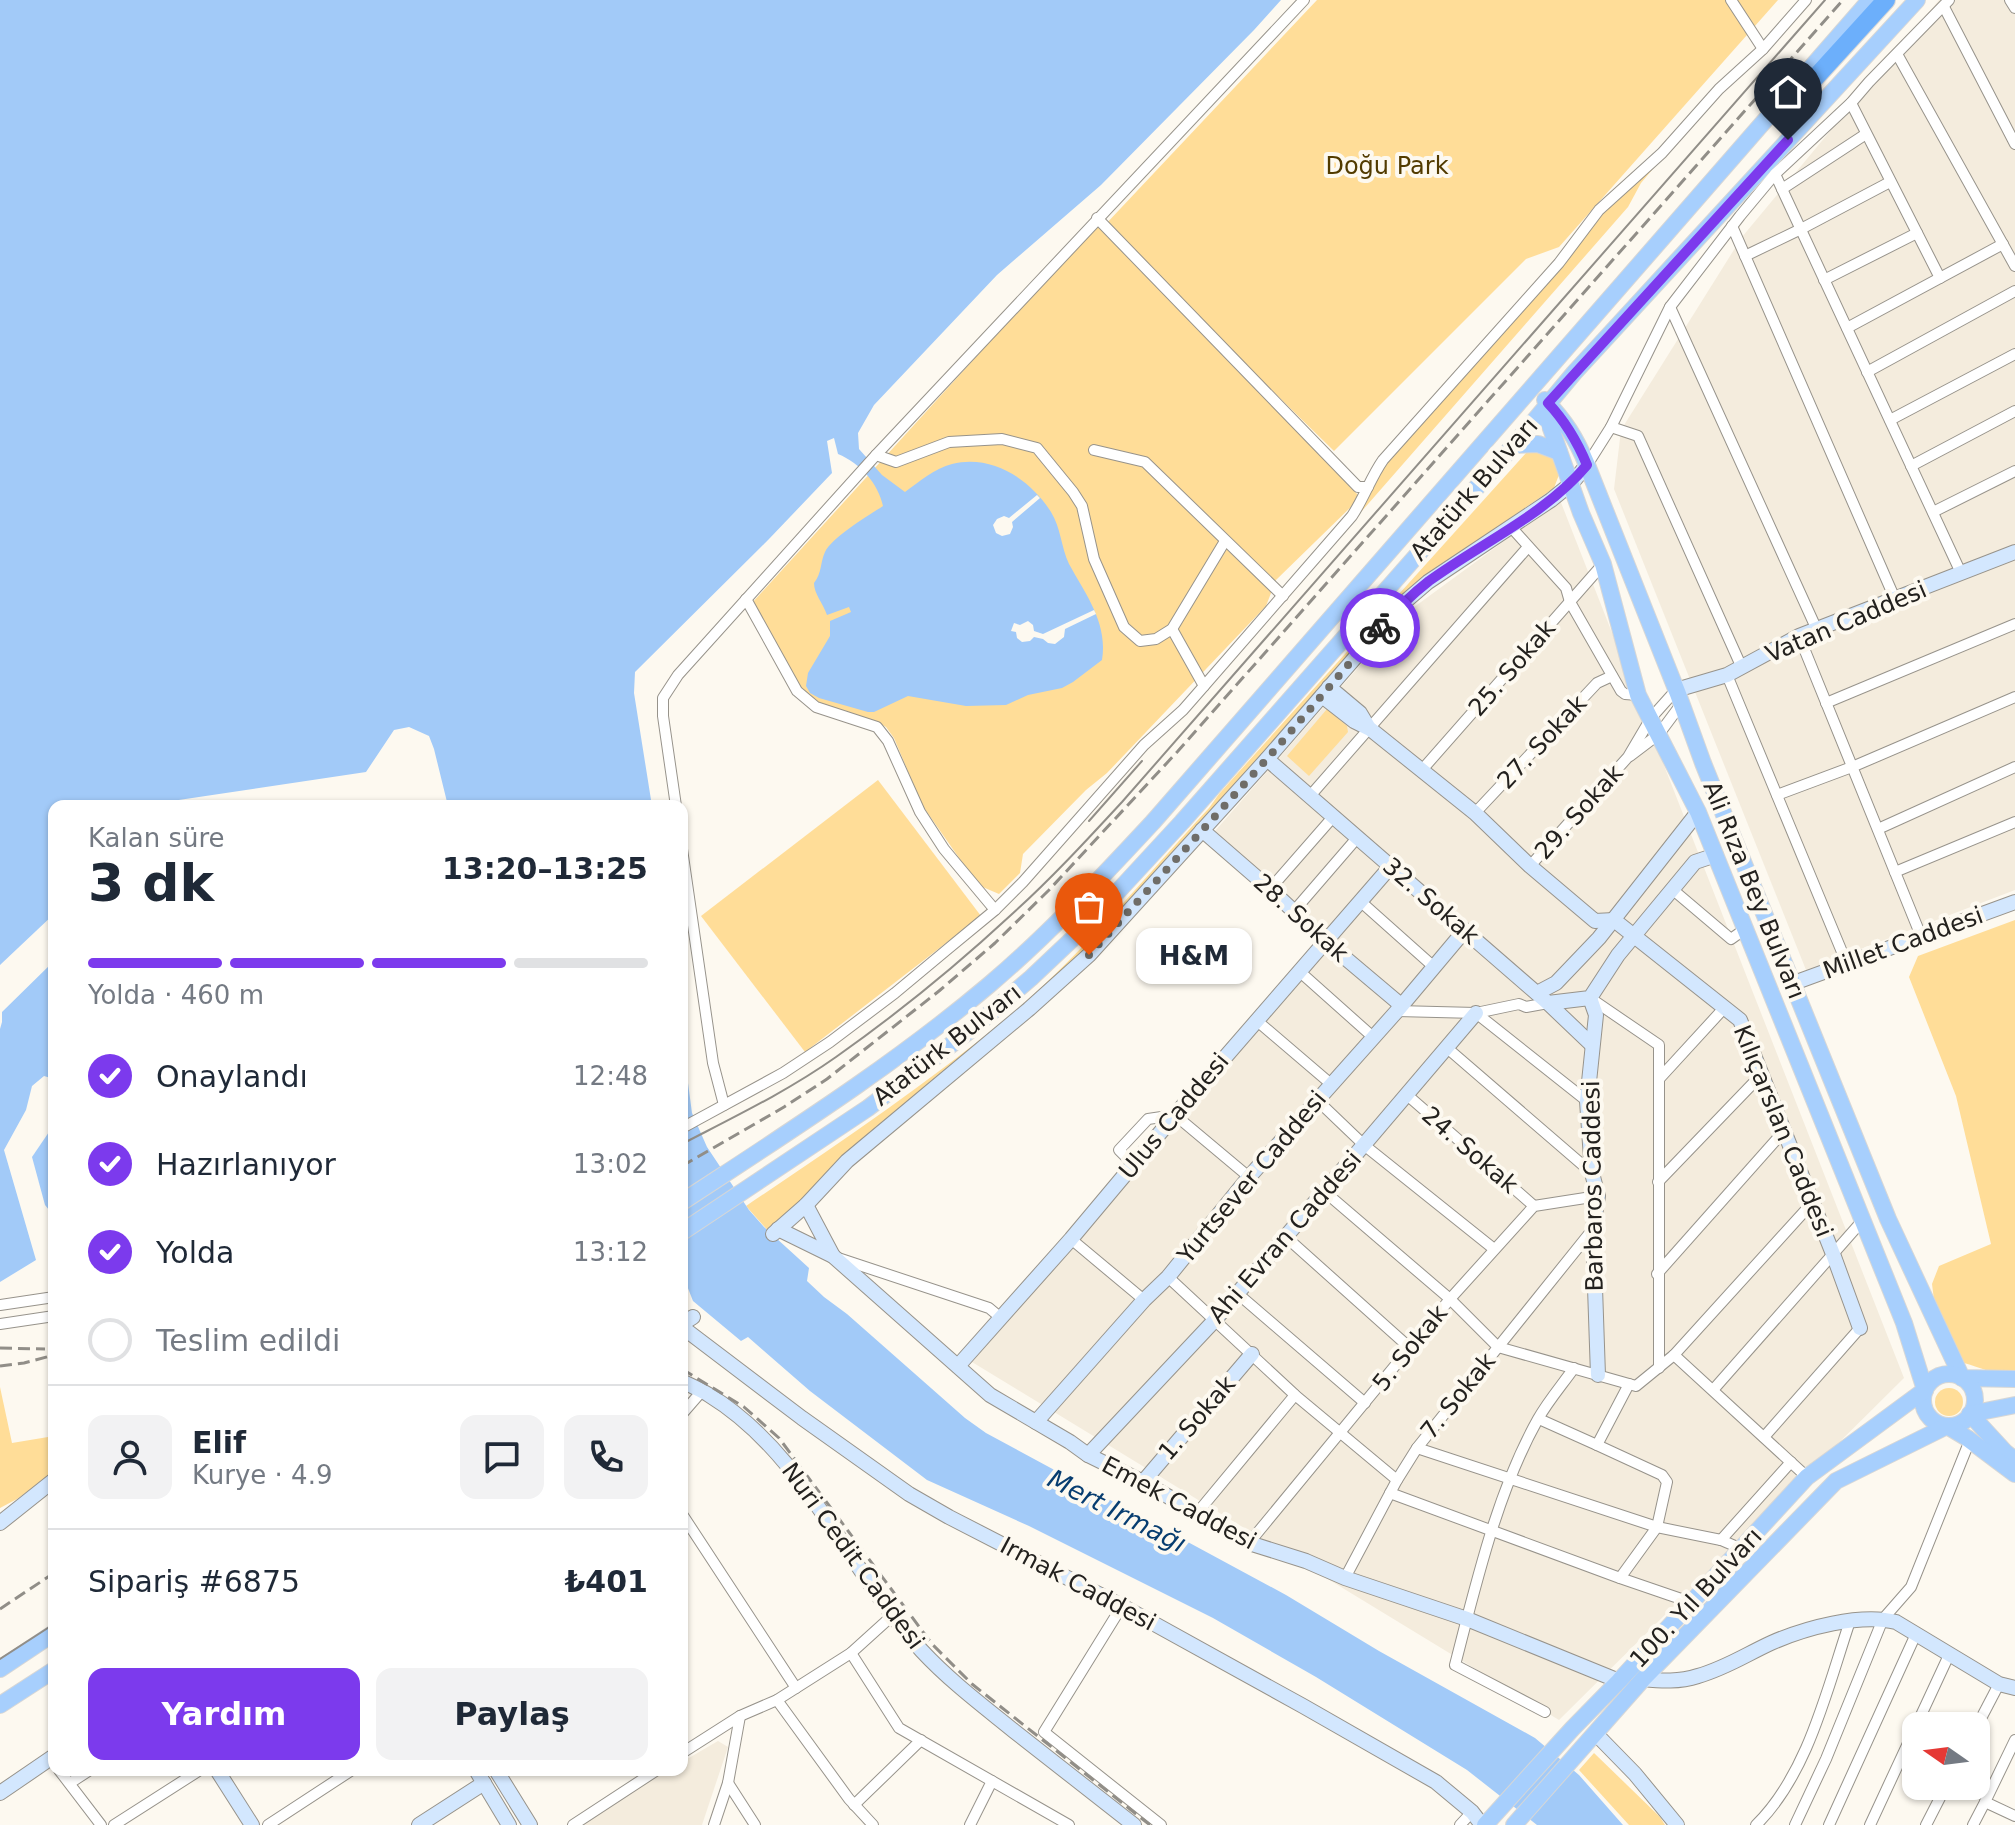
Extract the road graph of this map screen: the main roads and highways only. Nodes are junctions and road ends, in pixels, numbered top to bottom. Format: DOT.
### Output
graph roads {
  1 [pos="1870,0"];
  2 [pos="1886,0"];
  3 [pos="1917,0"];
  4 [pos="1779,106"];
  5 [pos="1534,387"];
  6 [pos="1548,403"];
  7 [pos="1514,445"];
  8 [pos="1559,452"];
  9 [pos="688,1198"];
  10 [pos="688,1228"];
  11 [pos="1962,1378"];
  12 [pos="2015,1379"];
  13 [pos="1925,1390"];
  14 [pos="2015,1405"];
  15 [pos="1970,1414"];
  16 [pos="1947,1426"];
  17 [pos="2015,1460"];
  18 [pos="2015,1474"];
  19 [pos="48,1637"];
  20 [pos="0,1669"];
  21 [pos="48,1674"];
  22 [pos="0,1705"];
  23 [pos="1484,1825"];
  24 [pos="1514,1825"];
  1 -- 4 [label="main road, Atatürk Bulvarı"];
  2 -- 4 [label="highway"];
  3 -- 6 [label="main road, Atatürk Bulvarı"];
  4 -- 5 [label="main road, Atatürk Bulvarı"];
  5 -- 6 [label="main road, Ali Rıza Bey Bulvarı"];
  5 -- 9 [label="main road, Atatürk Bulvarı"];
  6 -- 7 [label="main road, Atatürk Bulvarı"];
  6 -- 8 [label="main road, Ali Rıza Bey Bulvarı"];
  6 -- 11 [label="main road, Ali Rıza Bey Bulvarı"];
  7 -- 8 [label="main road"];
  7 -- 10 [label="main road, Atatürk Bulvarı"];
  8 -- 13 [label="main road, Ali Rıza Bey Bulvarı"];
  11 -- 12 [label="main road"];
  11 -- 13 [label="main road"];
  11 -- 15 [label="main road"];
  13 -- 16 [label="main road"];
  13 -- 23 [label="main road, 100. Yıl Bulvarı"];
  14 -- 15 [label="main road"];
  15 -- 16 [label="main road"];
  15 -- 17 [label="main road"];
  16 -- 18 [label="main road"];
  16 -- 24 [label="main road, 100. Yıl Bulvarı"];
  19 -- 20 [label="main road"];
  21 -- 22 [label="main road"];
}
